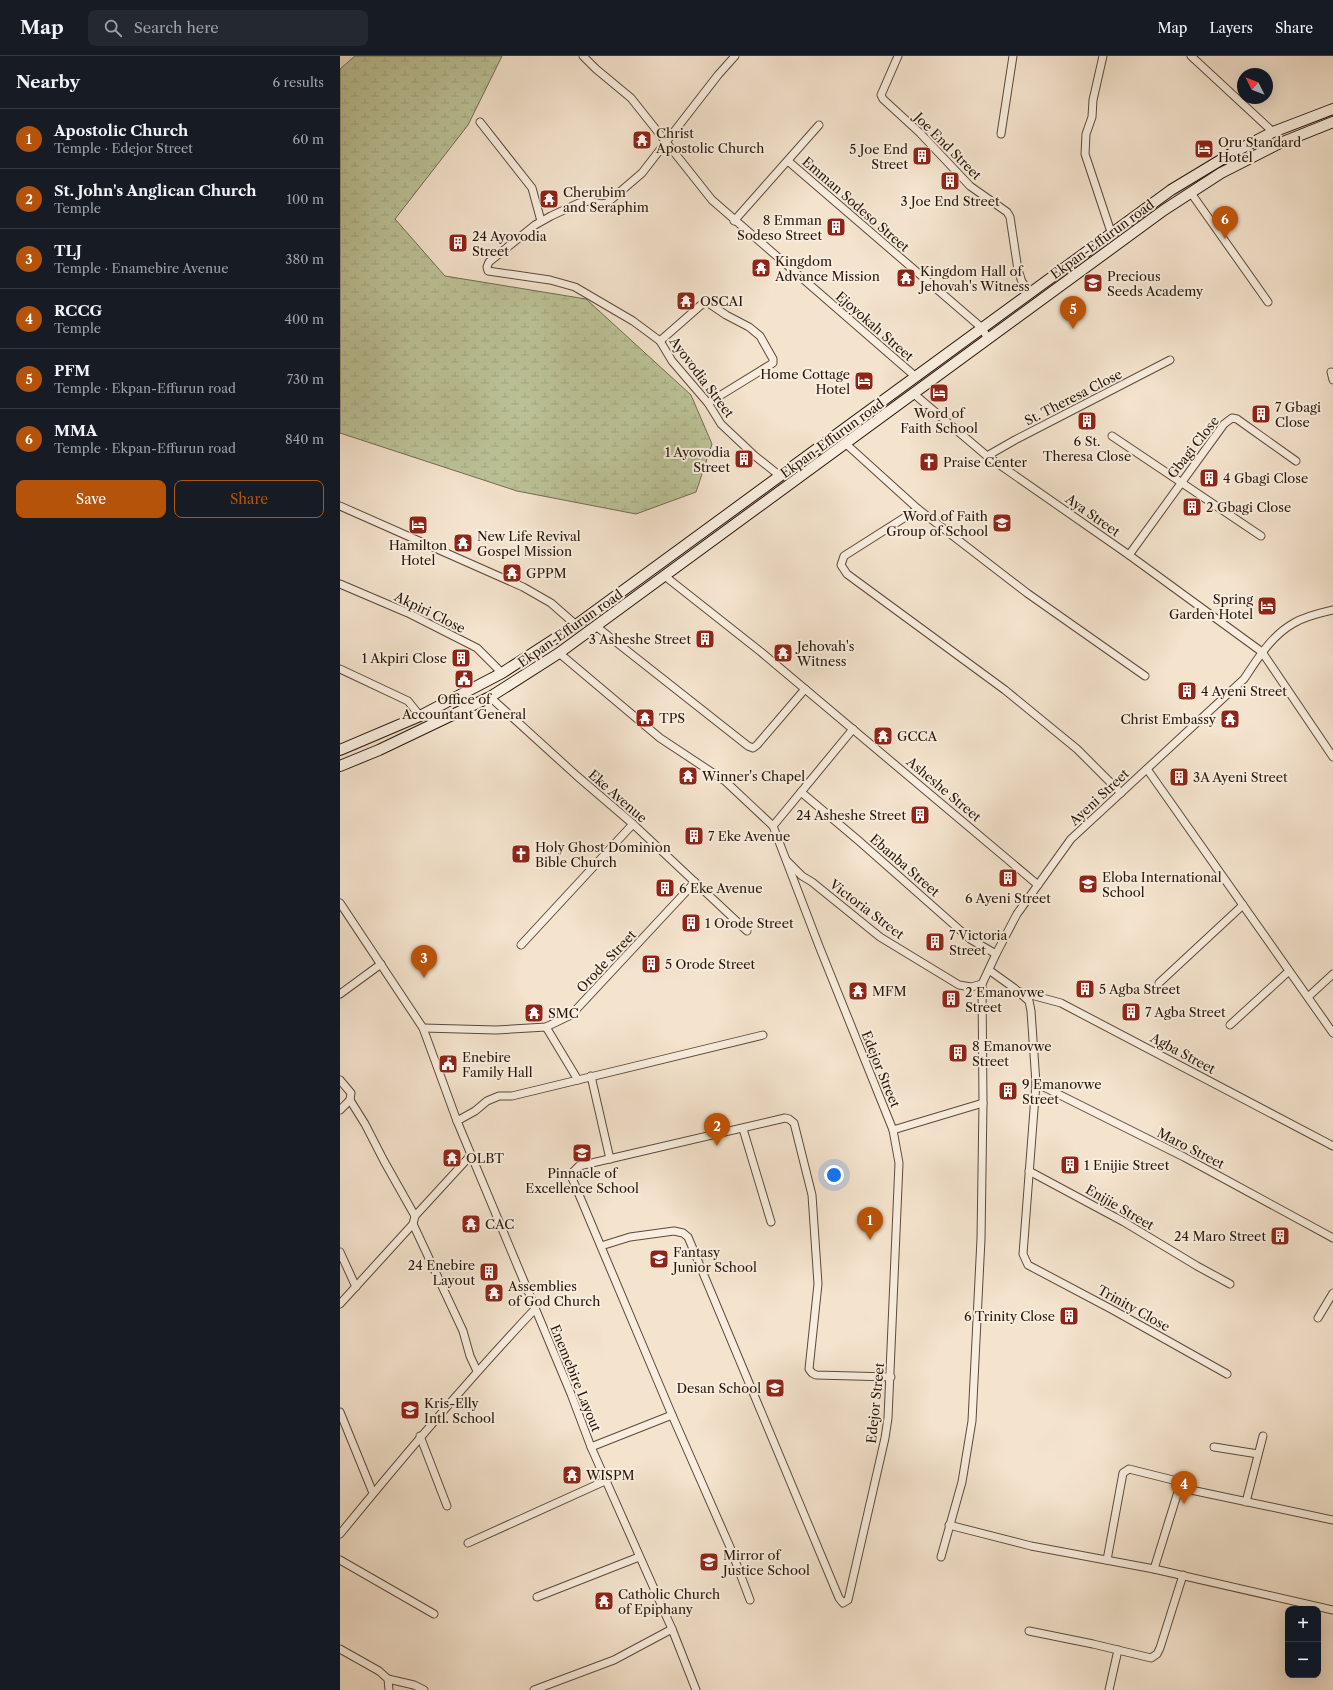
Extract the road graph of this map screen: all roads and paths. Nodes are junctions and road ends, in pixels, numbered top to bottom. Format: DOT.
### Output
graph roads {
  1 [pos="583,56"];
  2 [pos="735,56"];
  3 [pos="898,56"];
  4 [pos="1013,56"];
  5 [pos="1103,56"];
  6 [pos="1191,56"];
  7 [pos="1333,109"];
  8 [pos="480,122"];
  9 [pos="1333,122"];
  10 [pos="819,125"];
  11 [pos="1273,132"];
  12 [pos="1001,134"];
  13 [pos="667,142"];
  14 [pos="788,161"];
  15 [pos="1191,193"];
  16 [pos="541,221"];
  17 [pos="734,221"];
  18 [pos="1111,232"];
  19 [pos="1031,292"];
  20 [pos="1268,302"];
  21 [pos="982,328"];
  22 [pos="988,339"];
  23 [pos="660,341"];
  24 [pos="1170,360"];
  25 [pos="1331,372"];
  26 [pos="916,377"];
  27 [pos="1333,380"];
  28 [pos="914,394"];
  29 [pos="708,403"];
  30 [pos="1112,436"];
  31 [pos="845,443"];
  32 [pos="987,456"];
  33 [pos="1296,460"];
  34 [pos="780,476"];
  35 [pos="1181,482"];
  36 [pos="340,506"];
  37 [pos="918,509"];
  38 [pos="1261,536"];
  39 [pos="1129,555"];
  40 [pos="666,576"];
  41 [pos="340,584"];
  42 [pos="1333,610"];
  43 [pos="576,625"];
  44 [pos="597,626"];
  45 [pos="1262,652"];
  46 [pos="559,653"];
  47 [pos="340,669"];
  48 [pos="502,673"];
  49 [pos="1145,676"];
  50 [pos="805,689"];
  51 [pos="490,697"];
  52 [pos="420,716"];
  53 [pos="853,728"];
  54 [pos="340,750"];
  55 [pos="1333,756"];
  56 [pos="340,766"];
  57 [pos="1147,768"];
  58 [pos="800,792"];
  59 [pos="1121,793"];
  60 [pos="633,824"];
  61 [pos="773,826"];
  62 [pos="785,860"];
  63 [pos="695,882"];
  64 [pos="1038,885"];
  65 [pos="340,904"];
  66 [pos="1243,905"];
  67 [pos="747,931"];
  68 [pos="521,945"];
  69 [pos="996,954"];
  70 [pos="381,964"];
  71 [pos="989,970"];
  72 [pos="1289,971"];
  73 [pos="1333,974"];
  74 [pos="1159,983"];
  75 [pos="982,984"];
  76 [pos="1018,991"];
  77 [pos="340,994"];
  78 [pos="1308,997"];
  79 [pos="1230,1025"];
  80 [pos="546,1027"];
  81 [pos="423,1028"];
  82 [pos="1333,1034"];
  83 [pos="763,1035"];
  84 [pos="591,1076"];
  85 [pos="340,1080"];
  86 [pos="578,1080"];
  87 [pos="1036,1083"];
  88 [pos="350,1100"];
  89 [pos="983,1103"];
  90 [pos="340,1110"];
  91 [pos="457,1121"];
  92 [pos="743,1129"];
  93 [pos="893,1130"];
  94 [pos="1333,1146"];
  95 [pos="471,1155"];
  96 [pos="610,1159"];
  97 [pos="1029,1171"];
  98 [pos="415,1216"];
  99 [pos="771,1222"];
  100 [pos="413,1224"];
  101 [pos="1333,1238"];
  102 [pos="601,1246"];
  103 [pos="340,1252"];
  104 [pos="1230,1284"];
  105 [pos="356,1287"];
  106 [pos="1333,1293"];
  107 [pos="340,1304"];
  108 [pos="535,1309"];
  109 [pos="1318,1318"];
  110 [pos="477,1371"];
  111 [pos="1227,1374"];
  112 [pos="891,1377"];
  113 [pos="340,1412"];
  114 [pos="672,1415"];
  115 [pos="420,1436"];
  116 [pos="1263,1436"];
  117 [pos="591,1447"];
  118 [pos="1214,1447"];
  119 [pos="1258,1454"];
  120 [pos="605,1480"];
  121 [pos="1181,1482"];
  122 [pos="373,1493"];
  123 [pos="1246,1502"];
  124 [pos="447,1506"];
  125 [pos="1333,1520"];
  126 [pos="949,1525"];
  127 [pos="340,1534"];
  128 [pos="468,1543"];
  129 [pos="639,1557"];
  130 [pos="941,1557"];
  131 [pos="340,1560"];
  132 [pos="1107,1560"];
  133 [pos="1154,1569"];
  134 [pos="1183,1575"];
  135 [pos="537,1597"];
  136 [pos="750,1600"];
  137 [pos="1333,1610"];
  138 [pos="434,1614"];
  139 [pos="672,1629"];
  140 [pos="1029,1631"];
  141 [pos="340,1649"];
  142 [pos="1118,1650"];
  143 [pos="388,1679"];
  144 [pos="389,1690"];
  145 [pos="424,1690"];
  146 [pos="534,1690"];
  147 [pos="696,1690"];
  148 [pos="1109,1690"];
  1 -- 13 [label="street, Ejoyokah Street"];
  2 -- 13 [label="street"];
  3 -- 19 [label="street, Joe End Street"];
  4 -- 12 [label="street"];
  5 -- 18 [label="street"];
  6 -- 11 [label="street"];
  7 -- 11 [label="main road"];
  8 -- 16 [label="street"];
  9 -- 15 [label="main road, Ekpan-Effurun road"];
  10 -- 14 [label="street"];
  11 -- 18 [label="main road"];
  13 -- 16 [label="street"];
  13 -- 17 [label="street, Ejoyokah Street"];
  14 -- 17 [label="street"];
  14 -- 21 [label="street, Emman Sodeso Street"];
  15 -- 20 [label="street"];
  15 -- 22 [label="main road, Ekpan-Effurun road"];
  16 -- 23 [label="street, Ayovodia Street"];
  17 -- 26 [label="street, Ejoyokah Street"];
  18 -- 19 [label="main road"];
  19 -- 21 [label="main road"];
  21 -- 22 [label="street"];
  21 -- 26 [label="main road"];
  22 -- 28 [label="main road, Ekpan-Effurun road"];
  23 -- 29 [label="street, Ayovodia Street"];
  23 -- 29 [label="street"];
  24 -- 32 [label="street, St. Theresa Close"];
  25 -- 27 [label="street"];
  26 -- 34 [label="main road"];
  28 -- 31 [label="main road, Ekpan-Effurun road"];
  28 -- 32 [label="street, Aya Street"];
  29 -- 34 [label="street, Ayovodia Street"];
  30 -- 35 [label="street"];
  31 -- 37 [label="street"];
  31 -- 40 [label="main road, Ekpan-Effurun road"];
  32 -- 39 [label="street, Aya Street"];
  33 -- 35 [label="street, Gbagi Close"];
  34 -- 43 [label="main road"];
  35 -- 38 [label="street"];
  35 -- 39 [label="street, Gbagi Close"];
  36 -- 43 [label="street"];
  37 -- 49 [label="street"];
  37 -- 59 [label="street"];
  39 -- 45 [label="street, Aya Street"];
  40 -- 44 [label="main road, Ekpan-Effurun road"];
  40 -- 50 [label="street, Asheshe Street"];
  41 -- 48 [label="street, Akpiri Close"];
  42 -- 45 [label="street, Ayeni Street"];
  43 -- 48 [label="main road"];
  44 -- 46 [label="main road, Ekpan-Effurun road"];
  44 -- 50 [label="street"];
  45 -- 55 [label="street, Aya Street"];
  45 -- 57 [label="street, Ayeni Street"];
  46 -- 51 [label="main road, Ekpan-Effurun road"];
  46 -- 61 [label="street, Edejor Street"];
  47 -- 52 [label="street"];
  48 -- 52 [label="main road"];
  50 -- 53 [label="street, Asheshe Street"];
  51 -- 56 [label="main road, Ekpan-Effurun road"];
  51 -- 60 [label="street, Eke Avenue"];
  52 -- 54 [label="main road"];
  53 -- 58 [label="street"];
  53 -- 64 [label="street, Asheshe Street"];
  57 -- 59 [label="street, Ayeni Street"];
  57 -- 66 [label="street"];
  58 -- 61 [label="street"];
  58 -- 69 [label="street, Ebanba Street"];
  59 -- 64 [label="street, Ayeni Street"];
  60 -- 63 [label="street, Eke Avenue"];
  60 -- 68 [label="street"];
  61 -- 62 [label="street, Edejor Street"];
  62 -- 75 [label="street, Victoria Street"];
  62 -- 93 [label="street, Edejor Street"];
  63 -- 67 [label="street, Eke Avenue"];
  63 -- 80 [label="street, Orode Street"];
  64 -- 69 [label="street, Ayeni Street"];
  65 -- 70 [label="street, Enemebire Layout"];
  66 -- 72 [label="street"];
  66 -- 74 [label="street"];
  69 -- 71 [label="street, Ayeni Street"];
  70 -- 77 [label="street"];
  70 -- 81 [label="street, Enemebire Layout"];
  71 -- 75 [label="street, Ayeni Street"];
  71 -- 76 [label="street"];
  72 -- 78 [label="street"];
  72 -- 79 [label="street"];
  73 -- 78 [label="street"];
  75 -- 89 [label="street"];
  76 -- 87 [label="street"];
  76 -- 94 [label="street, Agba Street"];
  78 -- 82 [label="street"];
  80 -- 81 [label="street, Orode Street"];
  80 -- 86 [label="street"];
  81 -- 91 [label="street, Enemebire Layout"];
  83 -- 84 [label="street"];
  84 -- 86 [label="street"];
  84 -- 96 [label="street"];
  85 -- 88 [label="street"];
  86 -- 91 [label="street"];
  87 -- 97 [label="street"];
  87 -- 101 [label="street, Maro Street"];
  88 -- 90 [label="street"];
  88 -- 98 [label="street"];
  89 -- 93 [label="street"];
  89 -- 126 [label="street"];
  91 -- 95 [label="street, Enemebire Layout"];
  92 -- 96 [label="street"];
  92 -- 99 [label="street"];
  92 -- 112 [label="street"];
  93 -- 112 [label="street, Edejor Street"];
  95 -- 98 [label="street"];
  95 -- 108 [label="street, Enemebire Layout"];
  96 -- 102 [label="street"];
  97 -- 104 [label="street, Enijie Street"];
  97 -- 111 [label="street, Trinity Close"];
  98 -- 100 [label="street"];
  100 -- 105 [label="street"];
  100 -- 110 [label="street"];
  102 -- 112 [label="street, Edejor Street"];
  102 -- 114 [label="street"];
  103 -- 105 [label="street"];
  105 -- 107 [label="street"];
  106 -- 109 [label="street"];
  108 -- 110 [label="street"];
  108 -- 117 [label="street, Enemebire Layout"];
  110 -- 115 [label="street"];
  113 -- 122 [label="street"];
  114 -- 117 [label="street"];
  114 -- 136 [label="street"];
  115 -- 122 [label="street"];
  115 -- 124 [label="street"];
  116 -- 119 [label="street"];
  117 -- 120 [label="street, Enemebire Layout"];
  118 -- 119 [label="street"];
  119 -- 123 [label="street"];
  120 -- 128 [label="street"];
  120 -- 129 [label="street, Enemebire Layout"];
  121 -- 123 [label="street"];
  121 -- 132 [label="street"];
  121 -- 133 [label="street"];
  122 -- 127 [label="street"];
  123 -- 125 [label="street"];
  126 -- 130 [label="street"];
  126 -- 132 [label="street"];
  129 -- 135 [label="street"];
  129 -- 139 [label="street, Enemebire Layout"];
  131 -- 138 [label="street"];
  132 -- 133 [label="street"];
  133 -- 134 [label="street"];
  134 -- 137 [label="street"];
  134 -- 142 [label="street"];
  139 -- 146 [label="street"];
  139 -- 147 [label="street, Enemebire Layout"];
  140 -- 142 [label="street"];
  141 -- 143 [label="street"];
  142 -- 148 [label="street"];
  143 -- 144 [label="street"];
  143 -- 145 [label="street"];
}
